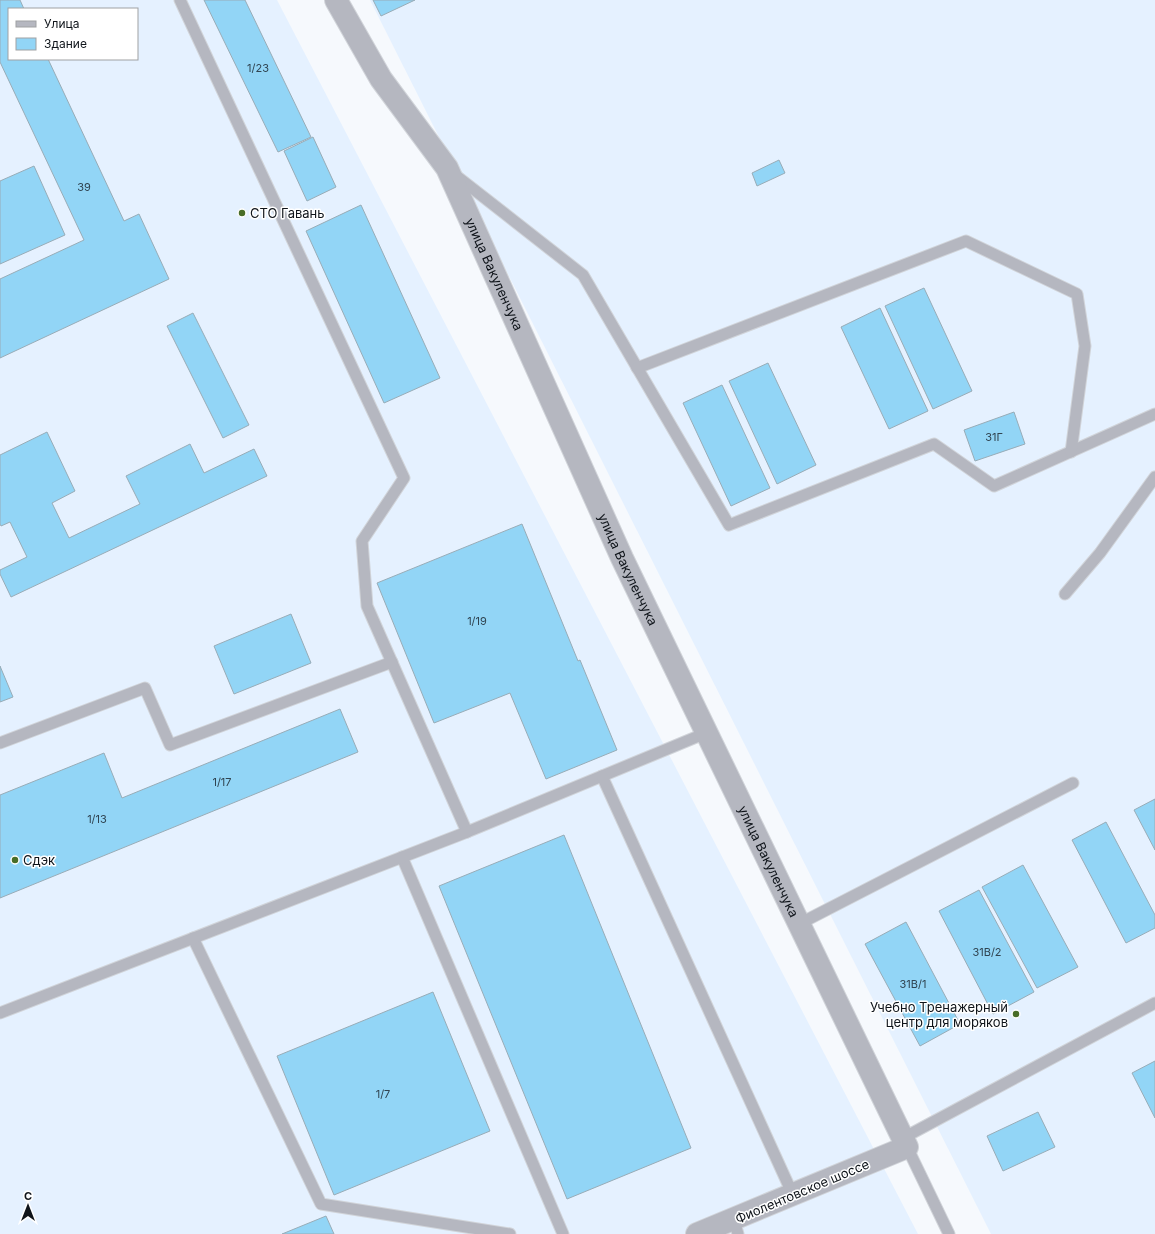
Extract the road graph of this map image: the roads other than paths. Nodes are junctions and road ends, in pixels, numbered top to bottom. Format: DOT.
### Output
graph roads {
  1 [pos="180,0"];
  2 [pos="336,0"];
  3 [pos="448,168"];
  4 [pos="637,368"];
  5 [pos="1155,414"];
  6 [pos="1071,452"];
  7 [pos="1155,477"];
  8 [pos="1065,594"];
  9 [pos="392,662"];
  10 [pos="706,733"];
  11 [pos="0,743"];
  12 [pos="602,776"];
  13 [pos="1073,783"];
  14 [pos="467,832"];
  15 [pos="402,857"];
  16 [pos="799,924"];
  17 [pos="193,938"];
  18 [pos="1155,1003"];
  19 [pos="0,1014"];
  20 [pos="905,1143"];
  21 [pos="793,1195"];
  22 [pos="736,1227"];
  23 [pos="510,1234"];
  24 [pos="563,1234"];
  25 [pos="697,1234"];
  26 [pos="950,1234"];
  1 -- 9 [label="lane"];
  2 -- 3 [label="street, улица Вакуленчука"];
  3 -- 4 [label="lane"];
  3 -- 10 [label="street, улица Вакуленчука"];
  4 -- 6 [label="lane"];
  4 -- 6 [label="lane"];
  5 -- 6 [label="lane"];
  7 -- 8 [label="lane"];
  9 -- 11 [label="lane"];
  9 -- 14 [label="lane"];
  10 -- 12 [label="lane"];
  10 -- 16 [label="street, улица Вакуленчука"];
  12 -- 14 [label="lane"];
  12 -- 21 [label="lane"];
  13 -- 16 [label="lane"];
  14 -- 15 [label="lane"];
  15 -- 17 [label="lane"];
  15 -- 24 [label="lane"];
  16 -- 20 [label="street, улица Вакуленчука"];
  17 -- 19 [label="lane"];
  17 -- 23 [label="lane"];
  18 -- 20 [label="lane"];
  20 -- 21 [label="street, Фиолентовское шоссе"];
  20 -- 26 [label="lane"];
  21 -- 22 [label="street, Фиолентовское шоссе"];
  22 -- 25 [label="street, Фиолентовское шоссе"];
}
